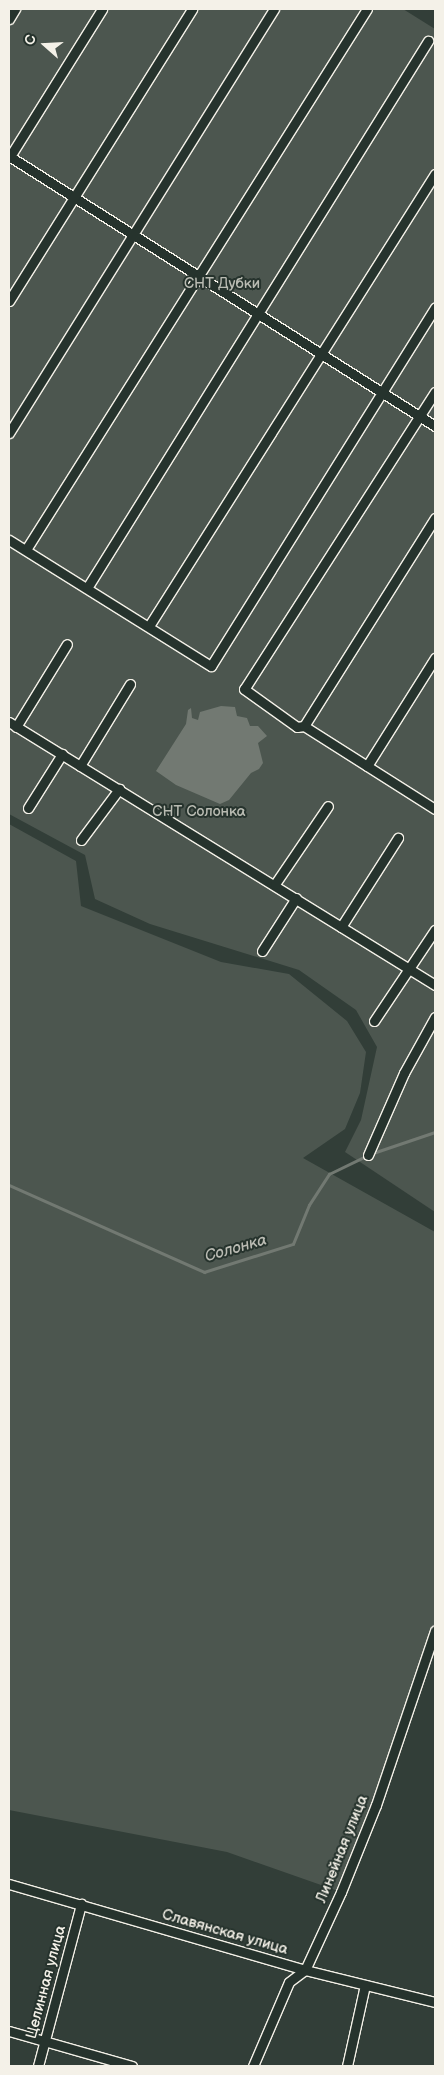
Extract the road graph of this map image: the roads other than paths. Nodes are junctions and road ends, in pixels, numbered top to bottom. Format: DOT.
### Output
graph roads {
  1 [pos="15,9"];
  2 [pos="102,9"];
  3 [pos="192,9"];
  4 [pos="274,9"];
  5 [pos="366,9"];
  6 [pos="9,19"];
  7 [pos="428,41"];
  8 [pos="9,157"];
  9 [pos="435,174"];
  10 [pos="74,197"];
  11 [pos="135,236"];
  12 [pos="199,276"];
  13 [pos="9,301"];
  14 [pos="435,307"];
  15 [pos="258,312"];
  16 [pos="323,353"];
  17 [pos="383,392"];
  18 [pos="435,392"];
  19 [pos="420,416"];
  20 [pos="435,426"];
  21 [pos="9,433"];
  22 [pos="435,518"];
  23 [pos="9,540"];
  24 [pos="27,548"];
  25 [pos="87,588"];
  26 [pos="150,626"];
  27 [pos="67,644"];
  28 [pos="435,658"];
  29 [pos="130,684"];
  30 [pos="13,724"];
  31 [pos="304,726"];
  32 [pos="62,754"];
  33 [pos="80,766"];
  34 [pos="367,766"];
  35 [pos="119,789"];
  36 [pos="328,806"];
  37 [pos="434,806"];
  38 [pos="28,808"];
  39 [pos="398,838"];
  40 [pos="81,840"];
  41 [pos="275,884"];
  42 [pos="296,898"];
  43 [pos="341,927"];
  44 [pos="435,930"];
  45 [pos="262,951"];
  46 [pos="410,969"];
  47 [pos="435,985"];
  48 [pos="435,1017"];
  49 [pos="374,1021"];
  50 [pos="368,1155"];
  51 [pos="435,1631"];
  52 [pos="9,1884"];
  53 [pos="81,1904"];
  54 [pos="305,1970"];
  55 [pos="365,1985"];
  56 [pos="435,2002"];
  57 [pos="9,2032"];
  58 [pos="44,2041"];
  59 [pos="38,2066"];
  60 [pos="132,2066"];
  61 [pos="253,2066"];
  62 [pos="346,2066"];
  1 -- 6 [label="street"];
  2 -- 8 [label="street"];
  3 -- 10 [label="street"];
  4 -- 11 [label="street"];
  5 -- 12 [label="street"];
  7 -- 15 [label="street"];
  8 -- 10 [label="street"];
  9 -- 16 [label="street"];
  10 -- 11 [label="street"];
  10 -- 13 [label="street"];
  11 -- 12 [label="street"];
  11 -- 21 [label="street"];
  12 -- 15 [label="street"];
  12 -- 24 [label="street"];
  14 -- 17 [label="street"];
  15 -- 16 [label="street"];
  15 -- 25 [label="street"];
  16 -- 17 [label="street"];
  16 -- 26 [label="street"];
  17 -- 19 [label="street"];
  17 -- 26 [label="street"];
  18 -- 19 [label="street"];
  19 -- 20 [label="street"];
  19 -- 31 [label="street"];
  22 -- 31 [label="street"];
  23 -- 25 [label="street"];
  25 -- 26 [label="street"];
  27 -- 30 [label="street"];
  28 -- 34 [label="street"];
  29 -- 33 [label="street"];
  30 -- 32 [label="street"];
  31 -- 34 [label="street"];
  32 -- 33 [label="street"];
  32 -- 38 [label="street"];
  33 -- 35 [label="street"];
  34 -- 37 [label="street"];
  35 -- 40 [label="street"];
  35 -- 41 [label="street"];
  36 -- 41 [label="street"];
  39 -- 43 [label="street"];
  41 -- 42 [label="street"];
  42 -- 43 [label="street"];
  42 -- 45 [label="street"];
  43 -- 46 [label="street"];
  44 -- 46 [label="street"];
  46 -- 47 [label="street"];
  46 -- 49 [label="street"];
  48 -- 50 [label="street"];
  51 -- 54 [label="street, Линейная улица"];
  52 -- 53 [label="street, Славянская улица"];
  53 -- 54 [label="street, Славянская улица"];
  53 -- 58 [label="street, Целинная улица"];
  54 -- 55 [label="street, Славянская улица"];
  54 -- 61 [label="street, Линейная улица"];
  55 -- 56 [label="street, Славянская улица"];
  55 -- 62 [label="street"];
  57 -- 58 [label="street"];
  58 -- 59 [label="street, Целинная улица"];
  58 -- 60 [label="street"];
}
